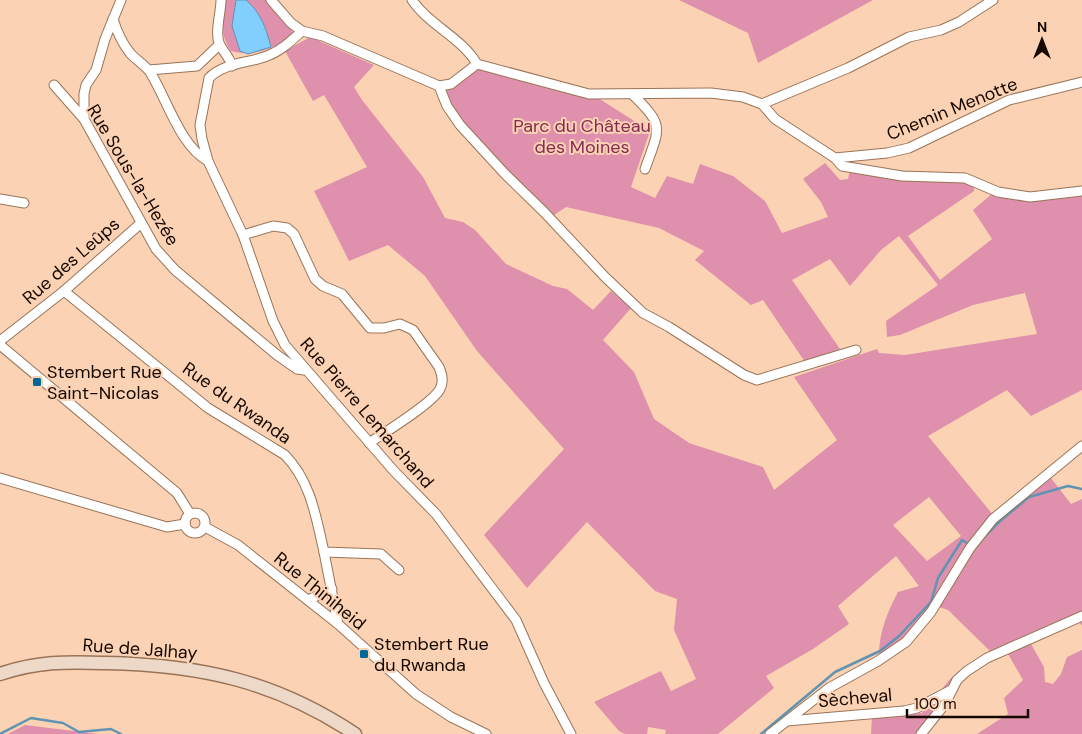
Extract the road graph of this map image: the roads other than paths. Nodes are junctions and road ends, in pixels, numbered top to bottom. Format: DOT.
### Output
graph roads {
  1 [pos="121,0"];
  2 [pos="221,0"];
  3 [pos="271,0"];
  4 [pos="412,0"];
  5 [pos="993,0"];
  6 [pos="113,19"];
  7 [pos="302,30"];
  8 [pos="219,44"];
  9 [pos="477,64"];
  10 [pos="232,66"];
  11 [pos="149,70"];
  12 [pos="1082,82"];
  13 [pos="54,85"];
  14 [pos="439,86"];
  15 [pos="632,94"];
  16 [pos="762,104"];
  17 [pos="84,119"];
  18 [pos="835,158"];
  19 [pos="208,161"];
  20 [pos="645,169"];
  21 [pos="1082,191"];
  22 [pos="0,199"];
  23 [pos="24,203"];
  24 [pos="140,224"];
  25 [pos="243,235"];
  26 [pos="64,291"];
  27 [pos="0,343"];
  28 [pos="856,350"];
  29 [pos="304,370"];
  30 [pos="369,444"];
  31 [pos="1082,446"];
  32 [pos="0,478"];
  33 [pos="190,514"];
  34 [pos="185,524"];
  35 [pos="205,527"];
  36 [pos="324,552"];
  37 [pos="399,570"];
  38 [pos="332,589"];
  39 [pos="308,600"];
  40 [pos="1082,616"];
  41 [pos="338,624"];
  42 [pos="0,674"];
  43 [pos="950,690"];
  44 [pos="787,721"];
  45 [pos="355,734"];
  46 [pos="486,734"];
  47 [pos="571,734"];
  48 [pos="770,734"];
  49 [pos="921,734"];
  1 -- 6 [label="street"];
  2 -- 8 [label="street"];
  3 -- 7 [label="street"];
  4 -- 9 [label="street"];
  5 -- 16 [label="street"];
  6 -- 11 [label="street"];
  6 -- 17 [label="street"];
  7 -- 10 [label="street"];
  7 -- 14 [label="street"];
  8 -- 10 [label="street"];
  8 -- 11 [label="street"];
  9 -- 14 [label="street"];
  9 -- 15 [label="street"];
  10 -- 19 [label="street, Rue Pierre Lemarchand"];
  11 -- 19 [label="street"];
  12 -- 18 [label="street, Chemin Menotte"];
  13 -- 17 [label="street, Rue Sous-la-Hezée"];
  14 -- 28 [label="street"];
  15 -- 16 [label="street"];
  15 -- 20 [label="street"];
  16 -- 18 [label="street"];
  17 -- 24 [label="street, Rue Sous-la-Hezée"];
  18 -- 21 [label="street"];
  19 -- 25 [label="street, Rue Pierre Lemarchand"];
  22 -- 23 [label="street"];
  24 -- 26 [label="street, Rue des Leûps"];
  24 -- 29 [label="street, Rue Sous-la-Hezée"];
  25 -- 29 [label="street, Rue Pierre Lemarchand"];
  25 -- 30 [label="street"];
  26 -- 27 [label="street, Rue des Leûps"];
  26 -- 36 [label="street, Rue du Rwanda"];
  27 -- 33 [label="street"];
  29 -- 30 [label="street, Rue Pierre Lemarchand"];
  30 -- 47 [label="street, Rue Pierre Lemarchand"];
  31 -- 44 [label="street"];
  32 -- 34 [label="street, Rue Thiniheid"];
  33 -- 34 [label="street"];
  33 -- 35 [label="street, Rue Thiniheid"];
  34 -- 35 [label="street, Rue Thiniheid"];
  35 -- 39 [label="street, Rue Thiniheid"];
  36 -- 37 [label="street"];
  36 -- 38 [label="street, Rue du Rwanda"];
  38 -- 39 [label="street"];
  38 -- 41 [label="street, Rue du Rwanda"];
  39 -- 41 [label="street, Rue Thiniheid"];
  40 -- 43 [label="street"];
  41 -- 46 [label="street, Rue Thiniheid"];
  42 -- 45 [label="main road, Rue de Jalhay"];
  43 -- 44 [label="street, Sècheval"];
  43 -- 49 [label="street"];
  44 -- 48 [label="street"];
}
